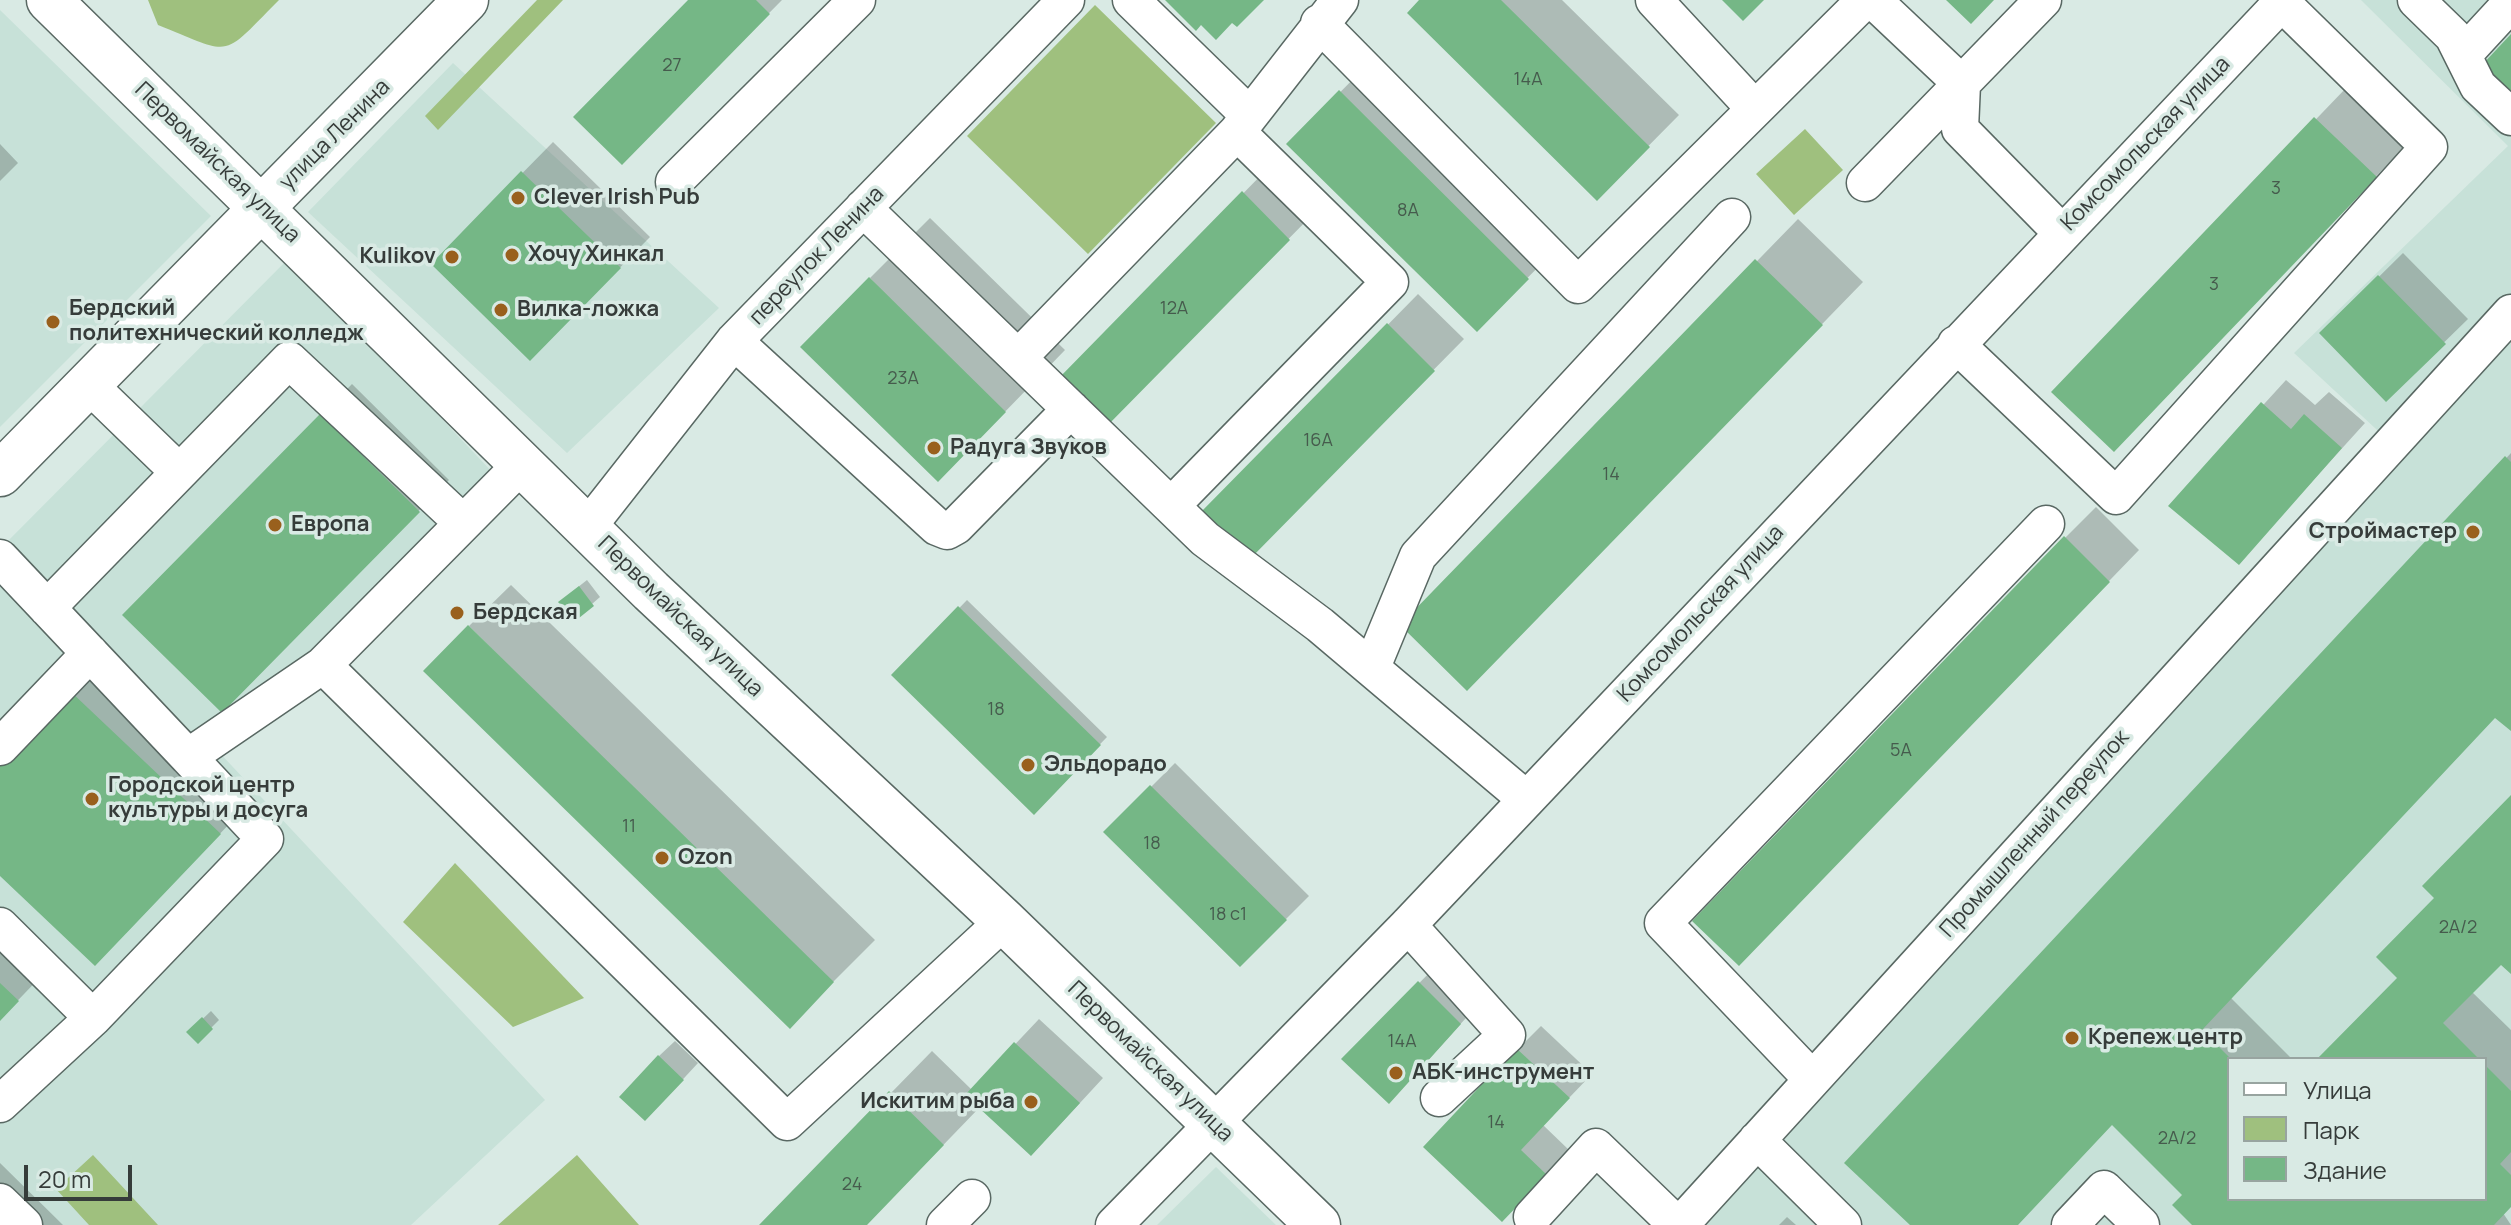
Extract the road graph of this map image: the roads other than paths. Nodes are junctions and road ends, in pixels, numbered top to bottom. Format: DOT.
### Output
graph roads {
  1 [pos="49,0"];
  2 [pos="466,0"];
  3 [pos="857,0"];
  4 [pos="1066,0"];
  5 [pos="1131,0"];
  6 [pos="1654,0"];
  7 [pos="1865,0"];
  8 [pos="1873,0"];
  9 [pos="2043,0"];
  10 [pos="2416,0"];
  11 [pos="2283,1"];
  12 [pos="2511,3"];
  13 [pos="1330,11"];
  14 [pos="2463,55"];
  15 [pos="1962,84"];
  16 [pos="1755,109"];
  17 [pos="2511,117"];
  18 [pos="1243,124"];
  19 [pos="674,182"];
  20 [pos="1865,183"];
  21 [pos="263,207"];
  22 [pos="863,208"];
  23 [pos="1732,217"];
  24 [pos="2061,232"];
  25 [pos="2511,313"];
  26 [pos="734,341"];
  27 [pos="1956,344"];
  28 [pos="1018,358"];
  29 [pos="88,384"];
  30 [pos="1071,409"];
  31 [pos="522,464"];
  32 [pos="179,472"];
  33 [pos="0,474"];
  34 [pos="1171,506"];
  35 [pos="463,523"];
  36 [pos="2046,524"];
  37 [pos="587,528"];
  38 [pos="0,558"];
  39 [pos="47,608"];
  40 [pos="90,653"];
  41 [pos="323,665"];
  42 [pos="1372,667"];
  43 [pos="0,747"];
  44 [pos="188,757"];
  45 [pos="1526,799"];
  46 [pos="1004,921"];
  47 [pos="1408,925"];
  48 [pos="0,926"];
  49 [pos="93,1018"];
  50 [pos="1812,1079"];
  51 [pos="1439,1098"];
  52 [pos="0,1104"];
  53 [pos="1213,1123"];
  54 [pos="1757,1140"];
  55 [pos="972,1198"];
  56 [pos="0,1202"];
  57 [pos="1532,1217"];
  58 [pos="24,1225"];
  59 [pos="945,1225"];
  60 [pos="1114,1225"];
  61 [pos="1318,1225"];
  62 [pos="1679,1225"];
  63 [pos="1843,1225"];
  64 [pos="2070,1225"];
  65 [pos="2141,1225"];
  1 -- 21 [label="main road, Первомайская улица"];
  2 -- 21 [label="main road, улица Ленина"];
  3 -- 19 [label="street"];
  4 -- 22 [label="street, переулок Ленина"];
  5 -- 18 [label="street"];
  6 -- 16 [label="street"];
  7 -- 16 [label="street"];
  8 -- 15 [label="street"];
  9 -- 15 [label="street"];
  10 -- 14 [label="street"];
  11 -- 24 [label="street, Комсомольская улица"];
  11 -- 27 [label="street"];
  12 -- 14 [label="street"];
  13 -- 16 [label="street"];
  13 -- 18 [label="street"];
  14 -- 17 [label="street"];
  15 -- 20 [label="street"];
  15 -- 24 [label="street"];
  18 -- 28 [label="street"];
  18 -- 34 [label="street"];
  21 -- 29 [label="main road, улица Ленина"];
  21 -- 31 [label="main road, Первомайская улица"];
  22 -- 26 [label="street, переулок Ленина"];
  22 -- 28 [label="street"];
  23 -- 42 [label="street"];
  24 -- 27 [label="street, Комсомольская улица"];
  25 -- 50 [label="street, Промышленный переулок"];
  26 -- 30 [label="street"];
  26 -- 37 [label="street, переулок Ленина"];
  27 -- 45 [label="street, Комсомольская улица"];
  28 -- 30 [label="street"];
  29 -- 32 [label="street"];
  29 -- 33 [label="main road, улица Ленина"];
  30 -- 34 [label="street"];
  31 -- 35 [label="street"];
  31 -- 37 [label="main road, Первомайская улица"];
  32 -- 35 [label="street"];
  32 -- 39 [label="street"];
  34 -- 42 [label="street"];
  35 -- 41 [label="street"];
  36 -- 50 [label="street"];
  37 -- 46 [label="main road, Первомайская улица"];
  38 -- 39 [label="street"];
  39 -- 40 [label="street"];
  40 -- 43 [label="street"];
  40 -- 44 [label="street"];
  41 -- 44 [label="street"];
  41 -- 46 [label="street"];
  42 -- 45 [label="street"];
  44 -- 49 [label="street"];
  45 -- 47 [label="street, Комсомольская улица"];
  46 -- 53 [label="main road, Первомайская улица"];
  47 -- 51 [label="street"];
  47 -- 53 [label="street, Комсомольская улица"];
  48 -- 49 [label="street"];
  49 -- 52 [label="street"];
  50 -- 54 [label="street, Промышленный переулок"];
  53 -- 60 [label="street, Комсомольская улица"];
  53 -- 61 [label="main road, Первомайская улица"];
  54 -- 62 [label="street, Промышленный переулок"];
  54 -- 63 [label="street"];
  55 -- 59 [label="street"];
  56 -- 58 [label="street"];
  57 -- 62 [label="street"];
  64 -- 65 [label="street"];
}
